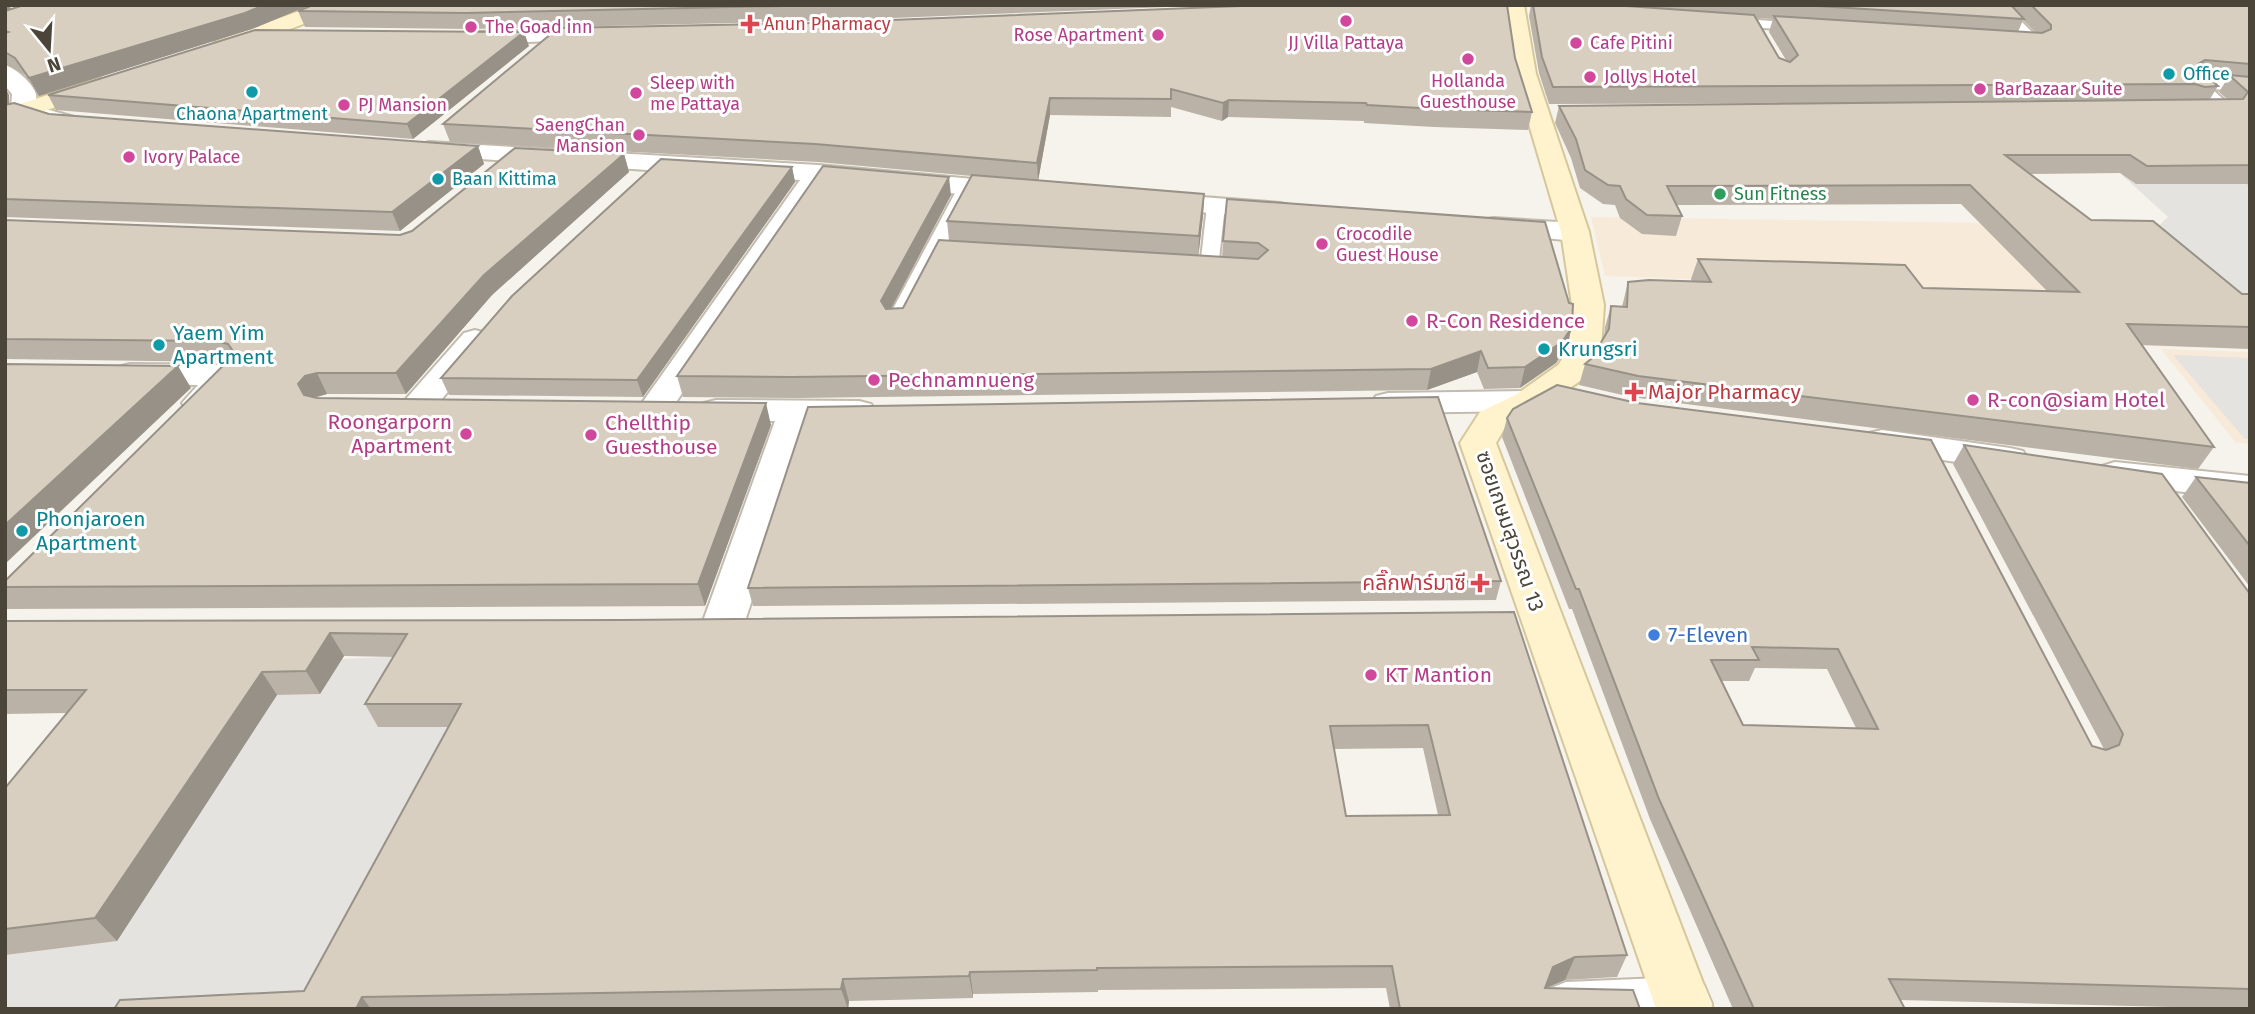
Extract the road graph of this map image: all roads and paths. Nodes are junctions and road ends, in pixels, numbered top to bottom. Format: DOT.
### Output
graph roads {
  1 [pos="336,5"];
  2 [pos="1998,5"];
  3 [pos="1520,7"];
  4 [pos="1713,21"];
  5 [pos="1755,24"];
  6 [pos="1821,29"];
  7 [pos="260,35"];
  8 [pos="615,35"];
  9 [pos="312,36"];
  10 [pos="556,36"];
  11 [pos="458,38"];
  12 [pos="2009,41"];
  13 [pos="1766,44"];
  14 [pos="209,51"];
  15 [pos="525,62"];
  16 [pos="5,72"];
  17 [pos="122,78"];
  18 [pos="2250,88"];
  19 [pos="2196,111"];
  20 [pos="14,113"];
  21 [pos="85,124"];
  22 [pos="441,132"];
  23 [pos="516,154"];
  24 [pos="660,162"];
  25 [pos="818,173"];
  26 [pos="483,180"];
  27 [pos="967,187"];
  28 [pos="629,191"];
  29 [pos="1049,193"];
  30 [pos="1130,200"];
  31 [pos="1216,206"];
  32 [pos="1310,213"];
  33 [pos="1470,225"];
  34 [pos="1575,232"];
  35 [pos="932,251"];
  36 [pos="959,253"];
  37 [pos="1232,269"];
  38 [pos="496,315"];
  39 [pos="896,323"];
  40 [pos="102,374"];
  41 [pos="1537,395"];
  42 [pos="1594,401"];
  43 [pos="1350,403"];
  44 [pos="459,407"];
  45 [pos="893,410"];
  46 [pos="796,412"];
  47 [pos="179,423"];
  48 [pos="1847,437"];
  49 [pos="2048,464"];
  50 [pos="2088,470"];
  51 [pos="2250,488"];
  52 [pos="1498,617"];
  53 [pos="1539,617"];
  54 [pos="764,624"];
  55 [pos="1685,1007"];
  56 [pos="1566,1009"];
  1 -- 7 [label="street"];
  2 -- 12 [label="lane"];
  3 -- 34 [label="street, ซอยเกษมสุวรรณ 13"];
  4 -- 5 [label="lane"];
  5 -- 6 [label="lane"];
  5 -- 13 [label="lane"];
  7 -- 9 [label="street"];
  7 -- 14 [label="street"];
  8 -- 10 [label="street"];
  10 -- 11 [label="street"];
  10 -- 15 [label="street"];
  16 -- 20 [label="street"];
  17 -- 20 [label="street"];
  18 -- 19 [label="lane"];
  20 -- 21 [label="street"];
  22 -- 23 [label="street"];
  23 -- 24 [label="street"];
  23 -- 26 [label="street"];
  24 -- 25 [label="street"];
  24 -- 28 [label="street"];
  25 -- 27 [label="street"];
  25 -- 46 [label="street"];
  27 -- 29 [label="street"];
  27 -- 35 [label="lane"];
  30 -- 31 [label="street"];
  31 -- 32 [label="street"];
  31 -- 37 [label="lane"];
  33 -- 34 [label="street"];
  34 -- 41 [label="street, ซอยเกษมสุวรรณ 13"];
  35 -- 36 [label="lane"];
  35 -- 39 [label="lane"];
  38 -- 44 [label="street"];
  40 -- 47 [label="street"];
  41 -- 42 [label="street"];
  41 -- 43 [label="street"];
  41 -- 53 [label="street, ซอยเกษมสุวรรณ 13"];
  45 -- 46 [label="street"];
  46 -- 54 [label="street"];
  48 -- 49 [label="street"];
  50 -- 51 [label="street"];
  52 -- 53 [label="street"];
  53 -- 55 [label="street, ซอยเกษมสุวรรณ 13"];
  55 -- 56 [label="street"];
}
